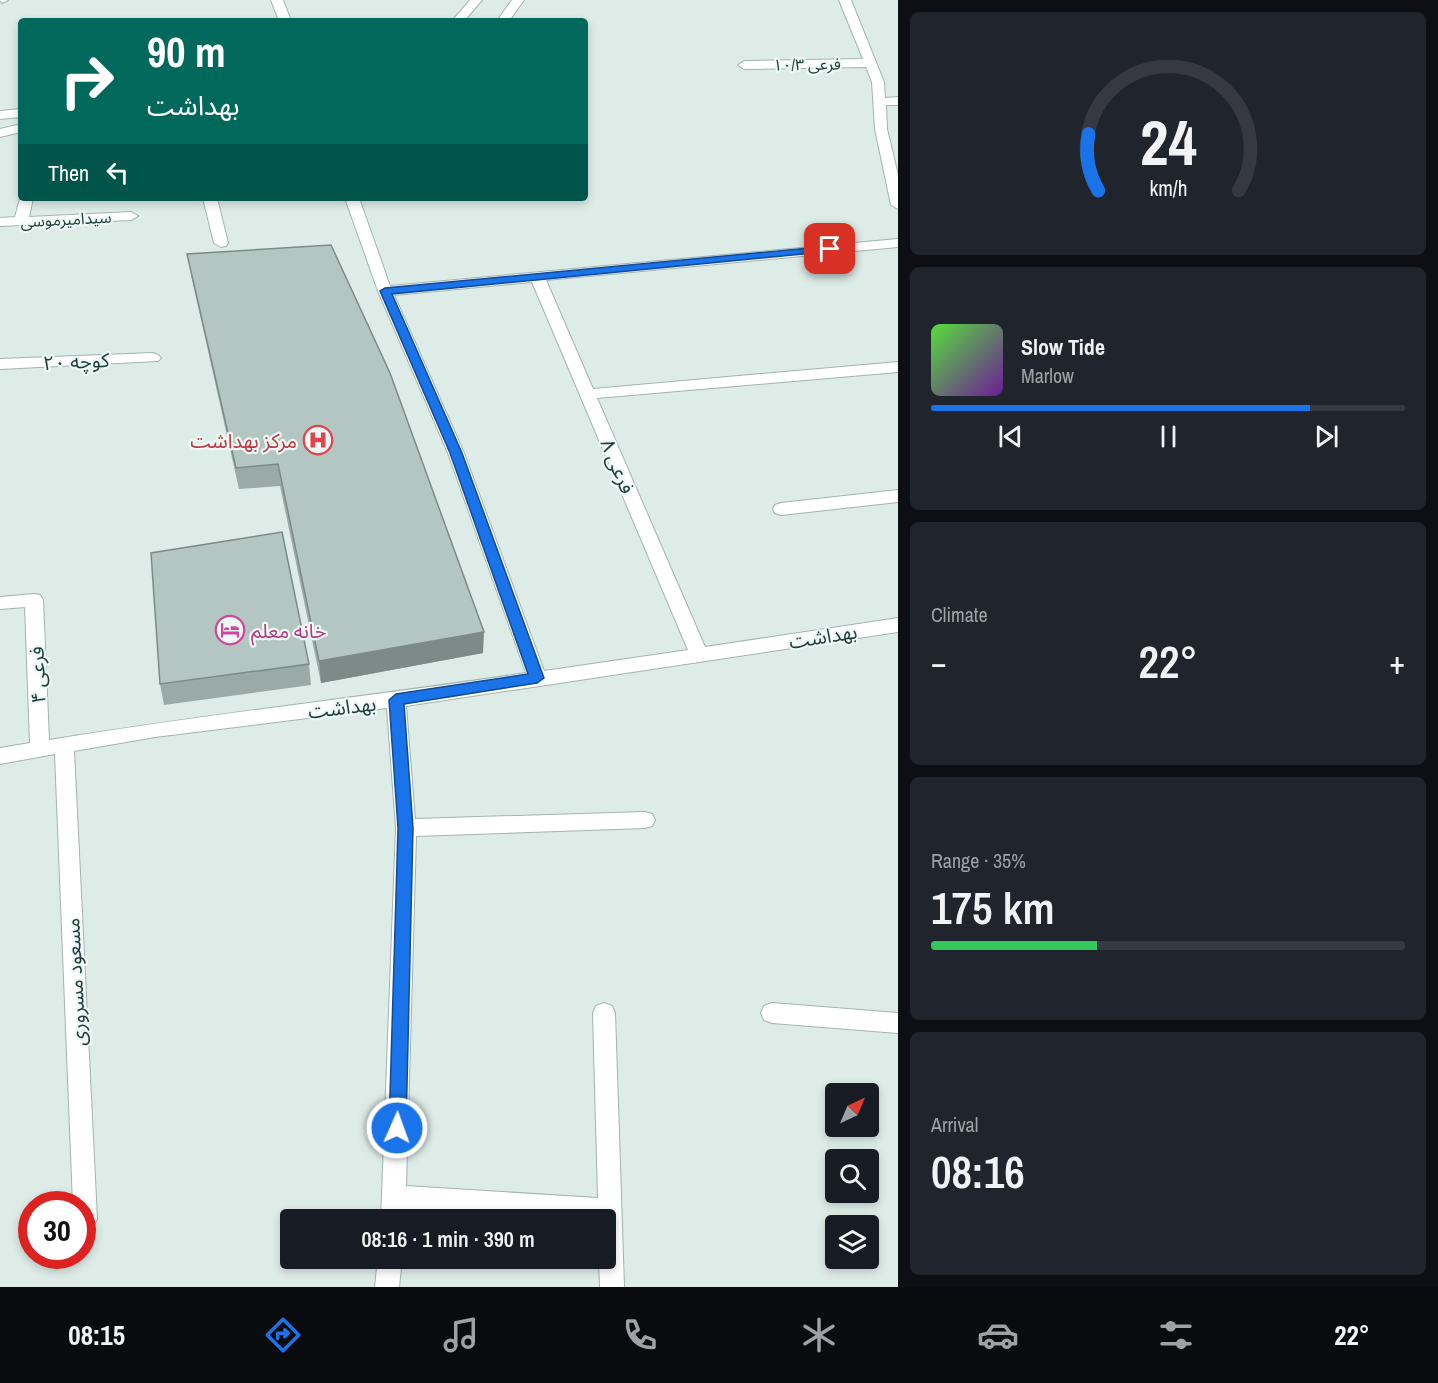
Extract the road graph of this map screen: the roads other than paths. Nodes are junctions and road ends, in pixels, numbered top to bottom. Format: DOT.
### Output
graph roads {
  1 [pos="277,0"];
  2 [pos="476,0"];
  3 [pos="518,0"];
  4 [pos="845,0"];
  5 [pos="284,18"];
  6 [pos="461,18"];
  7 [pos="505,18"];
  8 [pos="870,63"];
  9 [pos="744,65"];
  10 [pos="898,101"];
  11 [pos="879,102"];
  12 [pos="18,113"];
  13 [pos="0,115"];
  14 [pos="18,129"];
  15 [pos="0,133"];
  16 [pos="25,201"];
  17 [pos="211,201"];
  18 [pos="353,201"];
  19 [pos="898,205"];
  20 [pos="131,216"];
  21 [pos="21,221"];
  22 [pos="0,222"];
  23 [pos="221,243"];
  24 [pos="898,243"];
  25 [pos="537,277"];
  26 [pos="385,291"];
  27 [pos="153,358"];
  28 [pos="0,364"];
  29 [pos="898,367"];
  30 [pos="588,394"];
  31 [pos="898,496"];
  32 [pos="781,509"];
  33 [pos="0,603"];
  34 [pos="898,625"];
  35 [pos="699,655"];
  36 [pos="537,678"];
  37 [pos="396,700"];
  38 [pos="64,746"];
  39 [pos="40,750"];
  40 [pos="0,756"];
  41 [pos="645,820"];
  42 [pos="406,828"];
  43 [pos="604,1013"];
  44 [pos="772,1013"];
  45 [pos="898,1023"];
  46 [pos="84,1191"];
  47 [pos="394,1208"];
  48 [pos="466,1209"];
  49 [pos="610,1209"];
  50 [pos="389,1269"];
  51 [pos="612,1269"];
  52 [pos="387,1287"];
  53 [pos="612,1287"];
  1 -- 5 [label="street"];
  2 -- 6 [label="street"];
  3 -- 7 [label="street"];
  4 -- 8 [label="street"];
  8 -- 9 [label="street, فرعی ۱۰/۳"];
  8 -- 11 [label="street"];
  10 -- 11 [label="street"];
  11 -- 19 [label="street"];
  12 -- 13 [label="street"];
  14 -- 15 [label="street"];
  16 -- 21 [label="street"];
  17 -- 23 [label="street"];
  18 -- 26 [label="street"];
  20 -- 21 [label="street, سیدامیرموسی"];
  21 -- 22 [label="street, سیدامیرموسی"];
  24 -- 25 [label="street"];
  25 -- 26 [label="street"];
  25 -- 30 [label="street, فرعی ۸"];
  26 -- 36 [label="street"];
  27 -- 28 [label="street, کوچه ۲۰"];
  29 -- 30 [label="street"];
  30 -- 35 [label="street, فرعی ۸"];
  31 -- 32 [label="street"];
  33 -- 39 [label="street, فرعی ۴"];
  34 -- 35 [label="street, بهداشت"];
  35 -- 36 [label="street, بهداشت"];
  36 -- 37 [label="street, بهداشت"];
  37 -- 38 [label="street, بهداشت"];
  37 -- 42 [label="street"];
  38 -- 39 [label="street, بهداشت"];
  38 -- 46 [label="street, مسعود مسروری"];
  39 -- 40 [label="street, بهداشت"];
  41 -- 42 [label="street"];
  42 -- 47 [label="street"];
  43 -- 49 [label="street"];
  44 -- 45 [label="street"];
  47 -- 48 [label="street"];
  50 -- 52 [label="street"];
  51 -- 53 [label="street"];
}
